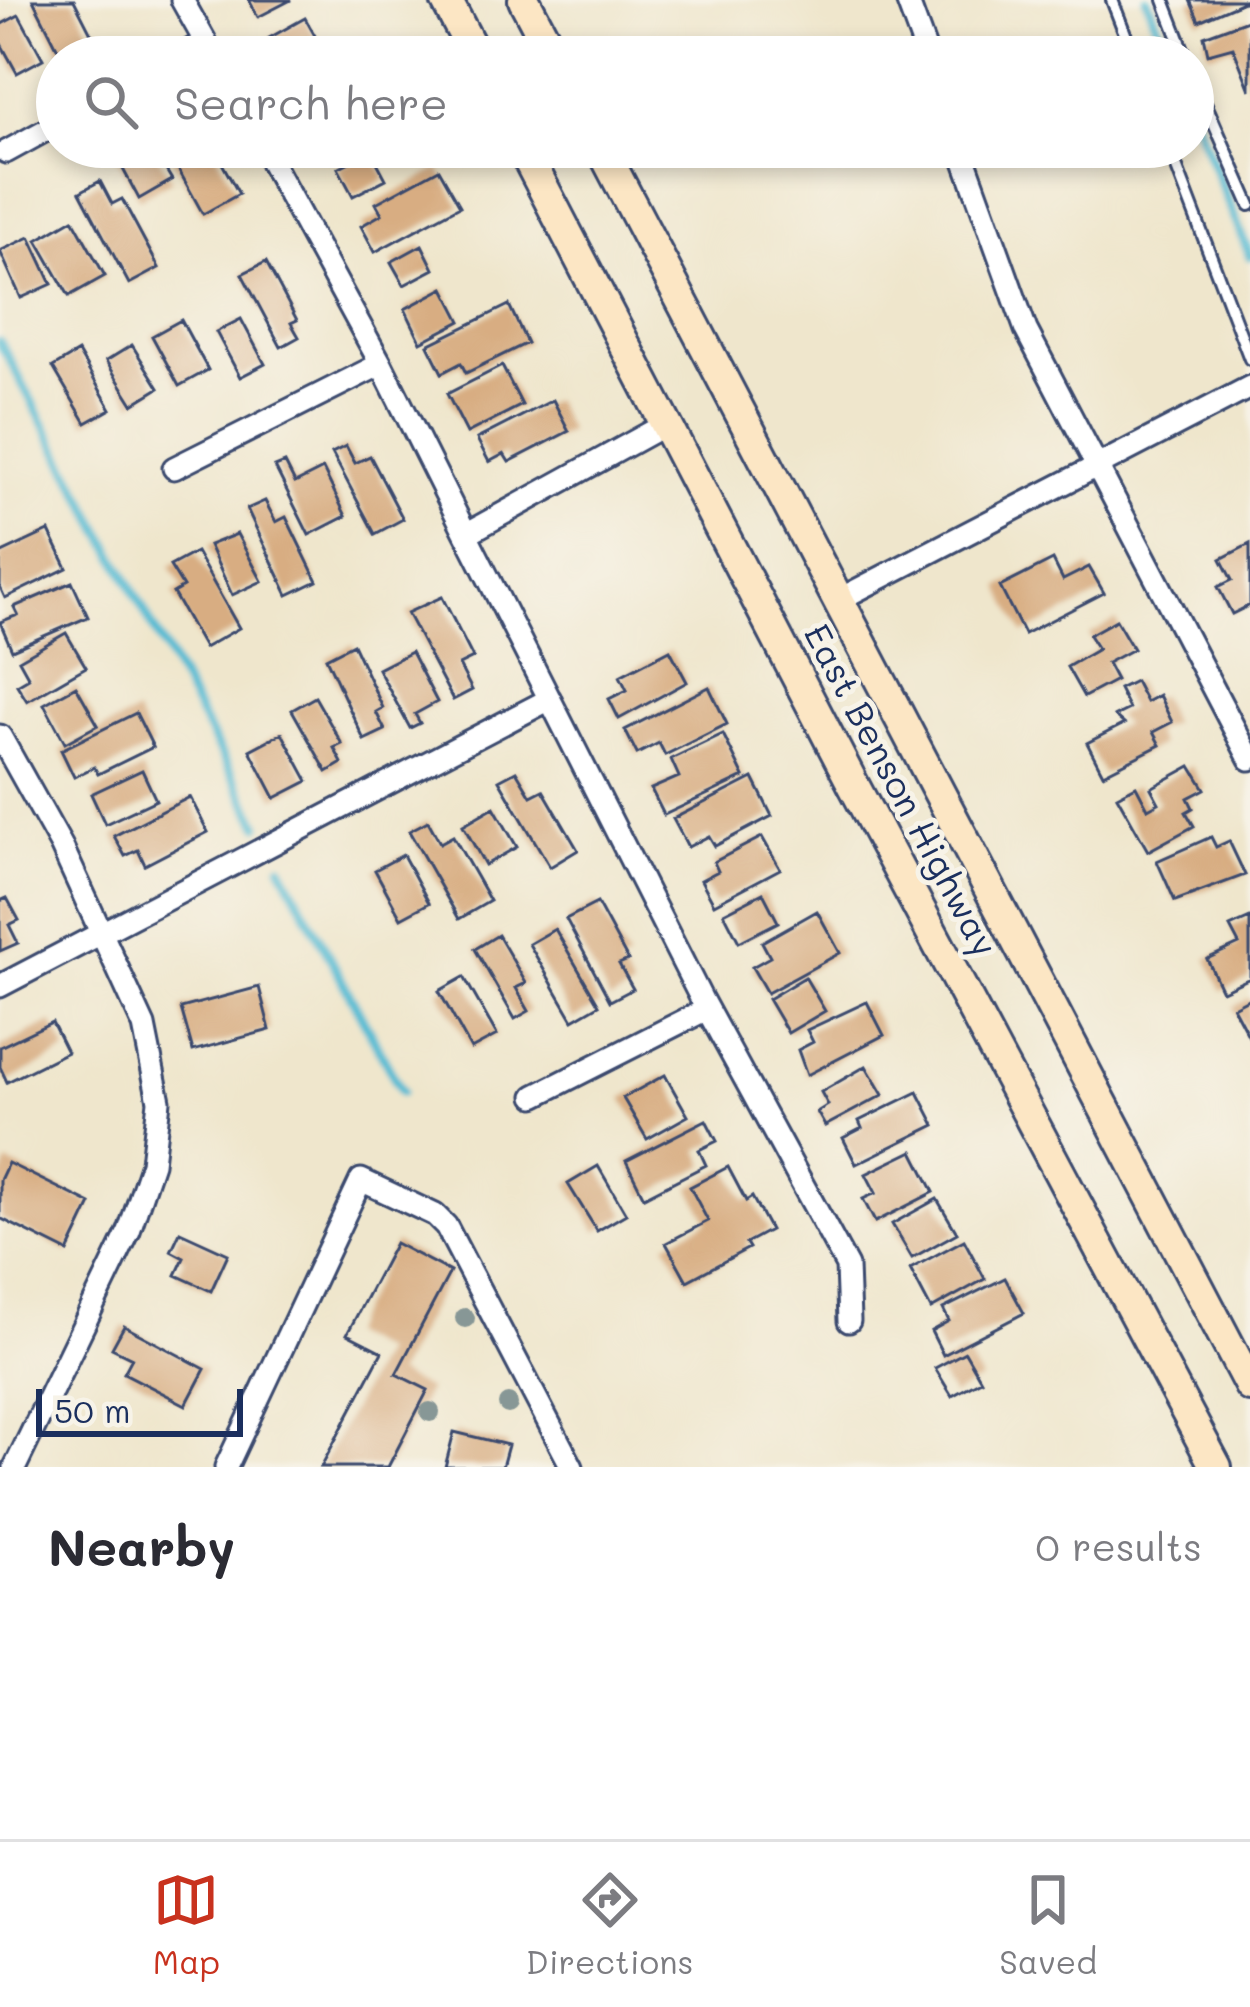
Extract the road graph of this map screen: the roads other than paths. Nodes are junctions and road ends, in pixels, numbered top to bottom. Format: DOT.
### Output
graph roads {
  1 [pos="182,0"];
  2 [pos="446,0"];
  3 [pos="524,0"];
  4 [pos="908,0"];
  5 [pos="1112,0"];
  6 [pos="1164,0"];
  7 [pos="202,36"];
  8 [pos="465,36"];
  9 [pos="543,36"];
  10 [pos="921,36"];
  11 [pos="1126,36"];
  12 [pos="1178,36"];
  13 [pos="1214,123"];
  14 [pos="36,136"];
  15 [pos="7,152"];
  16 [pos="274,168"];
  17 [pos="533,168"];
  18 [pos="612,168"];
  19 [pos="968,168"];
  20 [pos="1176,168"];
  21 [pos="1250,205"];
  22 [pos="1250,359"];
  23 [pos="381,364"];
  24 [pos="1250,387"];
  25 [pos="666,424"];
  26 [pos="1098,465"];
  27 [pos="174,468"];
  28 [pos="466,534"];
  29 [pos="838,600"];
  30 [pos="550,698"];
  31 [pos="1250,708"];
  32 [pos="1229,718"];
  33 [pos="0,736"];
  34 [pos="1250,759"];
  35 [pos="99,934"];
  36 [pos="0,986"];
  37 [pos="707,1009"];
  38 [pos="535,1096"];
  39 [pos="849,1321"];
  40 [pos="1250,1386"];
  41 [pos="14,1467"];
  42 [pos="226,1467"];
  43 [pos="572,1467"];
  44 [pos="1216,1467"];
  1 -- 7 [label="street"];
  2 -- 8 [label="main road"];
  3 -- 9 [label="main road"];
  4 -- 10 [label="street"];
  5 -- 11 [label="lane"];
  6 -- 12 [label="lane"];
  13 -- 21 [label="lane"];
  14 -- 15 [label="street"];
  16 -- 23 [label="street"];
  17 -- 25 [label="main road, East Benson Highway"];
  18 -- 29 [label="main road, East Benson Highway"];
  19 -- 26 [label="street"];
  20 -- 22 [label="lane"];
  23 -- 27 [label="street"];
  23 -- 28 [label="street"];
  24 -- 26 [label="street"];
  25 -- 28 [label="street"];
  25 -- 44 [label="main road, East Benson Highway"];
  26 -- 29 [label="street"];
  26 -- 32 [label="street"];
  28 -- 30 [label="street"];
  29 -- 40 [label="main road, East Benson Highway"];
  30 -- 35 [label="street"];
  30 -- 37 [label="street"];
  31 -- 32 [label="street"];
  32 -- 34 [label="street"];
  33 -- 35 [label="street"];
  35 -- 36 [label="street"];
  35 -- 41 [label="street"];
  37 -- 38 [label="street"];
  37 -- 39 [label="street"];
  42 -- 43 [label="street"];
}
